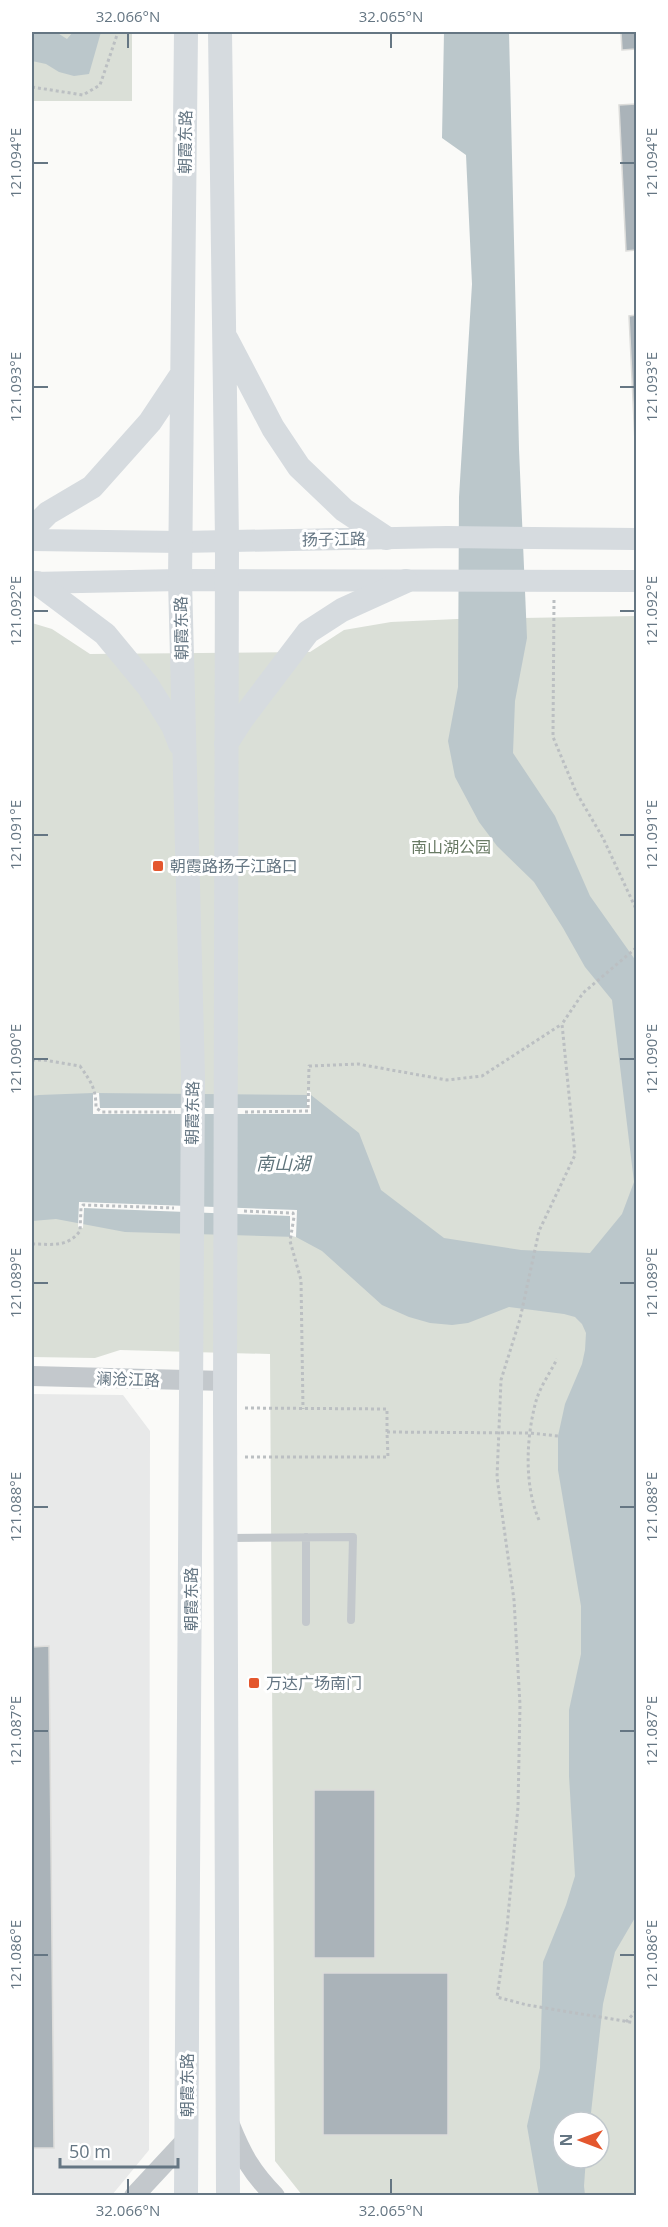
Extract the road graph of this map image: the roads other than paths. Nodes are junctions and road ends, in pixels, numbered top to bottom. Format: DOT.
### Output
graph roads {
  1 [pos="186,32"];
  2 [pos="220,32"];
  3 [pos="224,335"];
  4 [pos="182,374"];
  5 [pos="32,529"];
  6 [pos="386,538"];
  7 [pos="636,538"];
  8 [pos="32,540"];
  9 [pos="227,541"];
  10 [pos="181,543"];
  11 [pos="180,580"];
  12 [pos="226,580"];
  13 [pos="636,580"];
  14 [pos="406,581"];
  15 [pos="34,583"];
  16 [pos="226,744"];
  17 [pos="184,753"];
  18 [pos="32,1376"];
  19 [pos="192,1381"];
  20 [pos="225,1381"];
  21 [pos="306,1537"];
  22 [pos="225,1538"];
  23 [pos="351,1620"];
  24 [pos="306,1623"];
  25 [pos="228,2118"];
  26 [pos="186,2139"];
  27 [pos="134,2196"];
  28 [pos="186,2196"];
  29 [pos="228,2196"];
  30 [pos="275,2196"];
  1 -- 4 [label="main road, 朝霞东路"];
  2 -- 3 [label="main road, 朝霞东路"];
  3 -- 6 [label="main road"];
  3 -- 9 [label="main road, 朝霞东路"];
  4 -- 5 [label="main road"];
  4 -- 10 [label="main road, 朝霞东路"];
  6 -- 7 [label="main road, 扬子江路"];
  6 -- 9 [label="main road, 扬子江路"];
  8 -- 10 [label="main road, 扬子江路"];
  9 -- 10 [label="main road, 扬子江路"];
  9 -- 12 [label="main road, 朝霞东路"];
  10 -- 11 [label="main road, 朝霞东路"];
  11 -- 12 [label="main road"];
  11 -- 15 [label="main road"];
  11 -- 17 [label="main road, 朝霞东路"];
  12 -- 14 [label="main road"];
  12 -- 16 [label="main road, 朝霞东路"];
  13 -- 14 [label="main road"];
  14 -- 16 [label="main road"];
  15 -- 17 [label="main road"];
  16 -- 20 [label="main road, 朝霞东路"];
  17 -- 19 [label="main road, 朝霞东路"];
  18 -- 19 [label="street, 澜沧江路"];
  19 -- 20 [label="street, 澜沧江路"];
  19 -- 26 [label="main road, 朝霞东路"];
  20 -- 22 [label="main road, 朝霞东路"];
  21 -- 22 [label="lane"];
  21 -- 23 [label="lane"];
  21 -- 24 [label="lane"];
  22 -- 25 [label="main road, 朝霞东路"];
  25 -- 29 [label="main road, 朝霞东路"];
  25 -- 30 [label="street"];
  26 -- 27 [label="street"];
  26 -- 28 [label="main road, 朝霞东路"];
}
